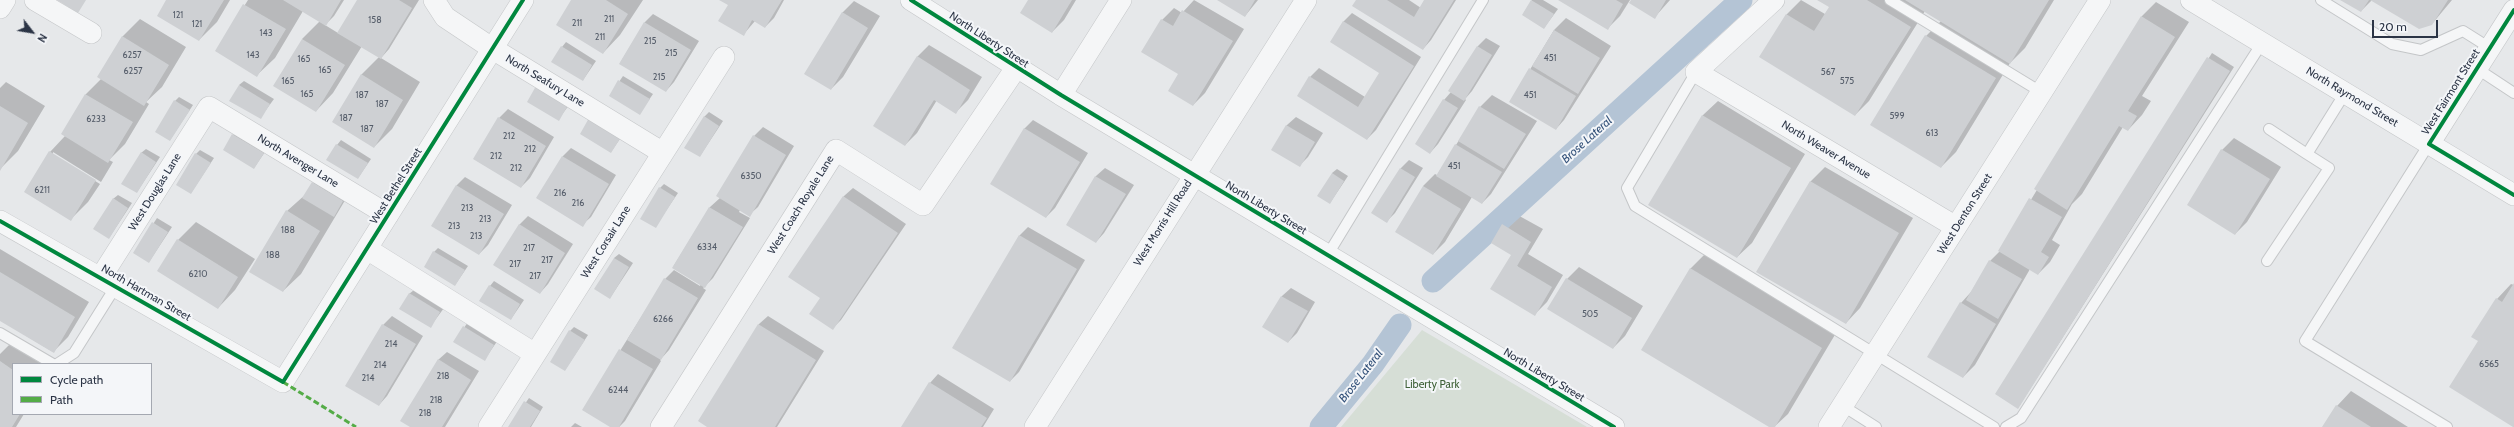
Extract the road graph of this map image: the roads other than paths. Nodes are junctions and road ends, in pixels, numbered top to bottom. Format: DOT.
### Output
graph roads {
  1 [pos="5,0"];
  2 [pos="35,0"];
  3 [pos="434,0"];
  4 [pos="524,0"];
  5 [pos="911,0"];
  6 [pos="1121,0"];
  7 [pos="1306,0"];
  8 [pos="1483,0"];
  9 [pos="1774,0"];
  10 [pos="1890,0"];
  11 [pos="2100,0"];
  12 [pos="2191,0"];
  13 [pos="2321,0"];
  14 [pos="0,8"];
  15 [pos="2514,10"];
  16 [pos="91,33"];
  17 [pos="2262,43"];
  18 [pos="2490,48"];
  19 [pos="493,49"];
  20 [pos="724,57"];
  21 [pos="1016,68"];
  22 [pos="2476,68"];
  23 [pos="1696,72"];
  24 [pos="2041,92"];
  25 [pos="2345,93"];
  26 [pos="2514,93"];
  27 [pos="1061,95"];
  28 [pos="209,107"];
  29 [pos="2269,129"];
  30 [pos="2429,144"];
  31 [pos="663,153"];
  32 [pos="2307,154"];
  33 [pos="1193,175"];
  34 [pos="2514,195"];
  35 [pos="388,215"];
  36 [pos="0,221"];
  37 [pos="1956,227"];
  38 [pos="367,249"];
  39 [pos="1327,256"];
  40 [pos="2267,261"];
  41 [pos="109,282"];
  42 [pos="0,333"];
  43 [pos="535,354"];
  44 [pos="1875,354"];
  45 [pos="51,363"];
  46 [pos="59,363"];
  47 [pos="283,382"];
  48 [pos="1843,406"];
  49 [pos="489,427"];
  50 [pos="661,427"];
  51 [pos="1035,427"];
  52 [pos="1614,427"];
  53 [pos="1829,427"];
  54 [pos="1876,427"];
  55 [pos="1994,427"];
  56 [pos="2006,427"];
  57 [pos="2447,427"];
  1 -- 14 [label="street"];
  2 -- 16 [label="street"];
  3 -- 19 [label="street, North Seafury Lane"];
  4 -- 19 [label="street, West Bethel Street"];
  5 -- 21 [label="street, North Liberty Street"];
  6 -- 27 [label="street"];
  7 -- 33 [label="street, West Morris Hill Road"];
  8 -- 39 [label="lane"];
  9 -- 23 [label="street"];
  10 -- 24 [label="lane"];
  11 -- 24 [label="street, West Denton Street"];
  12 -- 17 [label="street, North Raymond Street"];
  13 -- 18 [label="lane"];
  15 -- 18 [label="street, West Fairmont Street"];
  17 -- 25 [label="street, North Raymond Street"];
  17 -- 56 [label="lane"];
  18 -- 22 [label="street, West Fairmont Street"];
  19 -- 31 [label="street, North Seafury Lane"];
  19 -- 35 [label="street, West Bethel Street"];
  20 -- 31 [label="street, West Corsair Lane"];
  21 -- 27 [label="street, North Liberty Street"];
  21 -- 50 [label="street, West Coach Royale Lane"];
  22 -- 26 [label="lane"];
  22 -- 30 [label="street, West Fairmont Street"];
  23 -- 37 [label="street, North Weaver Avenue"];
  23 -- 44 [label="lane"];
  24 -- 37 [label="street, West Denton Street"];
  25 -- 30 [label="street, North Raymond Street"];
  25 -- 32 [label="lane"];
  27 -- 33 [label="street, North Liberty Street"];
  28 -- 35 [label="street, North Avenger Lane"];
  28 -- 41 [label="street, West Douglas Lane"];
  29 -- 32 [label="lane"];
  30 -- 34 [label="street, North Raymond Street"];
  30 -- 57 [label="lane"];
  31 -- 43 [label="street, West Corsair Lane"];
  32 -- 40 [label="lane"];
  33 -- 39 [label="street, North Liberty Street"];
  33 -- 51 [label="street, West Morris Hill Road"];
  35 -- 38 [label="street, West Bethel Street"];
  36 -- 41 [label="street, North Hartman Street"];
  37 -- 44 [label="street, West Denton Street"];
  38 -- 43 [label="street"];
  38 -- 47 [label="street, West Bethel Street"];
  39 -- 52 [label="street, North Liberty Street"];
  41 -- 46 [label="lane"];
  41 -- 47 [label="street, North Hartman Street"];
  42 -- 45 [label="lane"];
  43 -- 49 [label="street, West Corsair Lane"];
  44 -- 48 [label="street, West Denton Street"];
  44 -- 55 [label="lane"];
  48 -- 53 [label="street, West Denton Street"];
  48 -- 54 [label="lane"];
}
